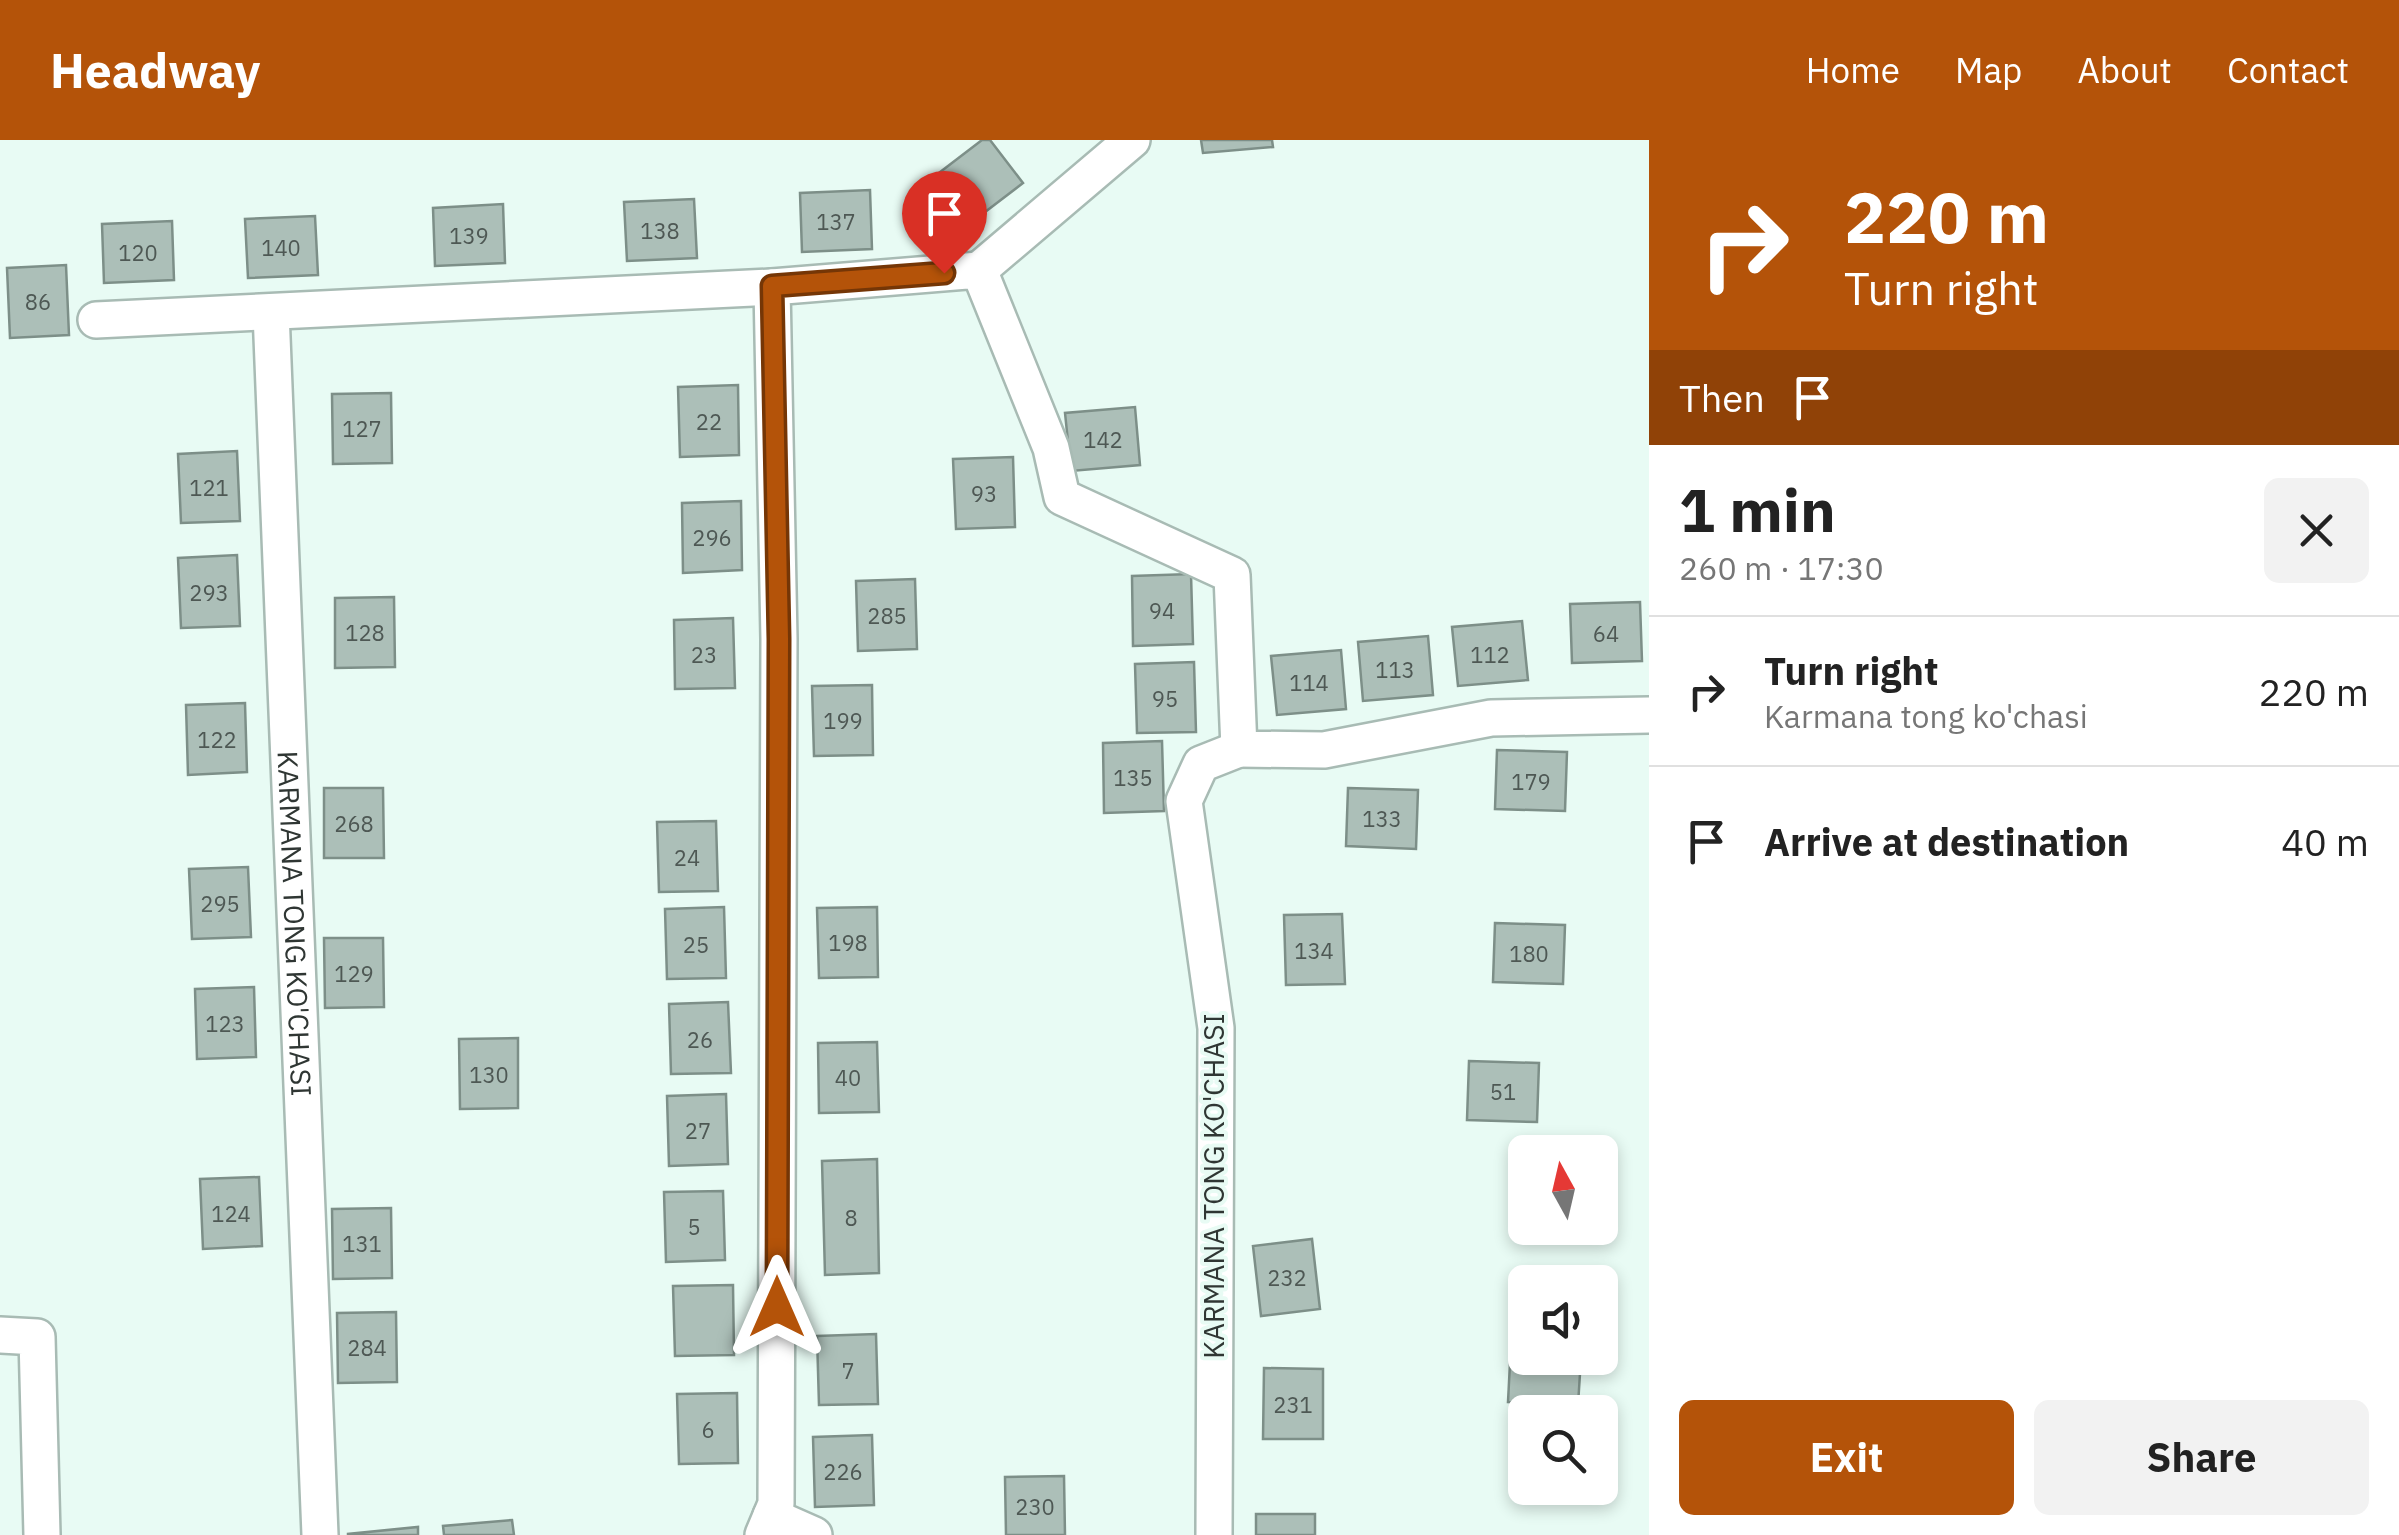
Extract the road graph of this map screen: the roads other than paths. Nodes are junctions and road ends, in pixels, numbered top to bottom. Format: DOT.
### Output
graph roads {
  1 [pos="1132,140"];
  2 [pos="979,270"];
  3 [pos="772,286"];
  4 [pos="271,312"];
  5 [pos="96,320"];
  6 [pos="1649,715"];
  7 [pos="1239,749"];
  8 [pos="0,1335"];
  9 [pos="767,1526"];
  10 [pos="42,1535"];
  11 [pos="320,1535"];
  12 [pos="814,1535"];
  13 [pos="1214,1535"];
  1 -- 2 [label="street"];
  2 -- 3 [label="street"];
  2 -- 7 [label="street"];
  3 -- 4 [label="street"];
  3 -- 9 [label="street"];
  4 -- 5 [label="street"];
  4 -- 11 [label="street, KARMANA TONG KO'CHASI"];
  6 -- 7 [label="street, KARMANA TONG KO'CHASI"];
  7 -- 13 [label="street, KARMANA TONG KO'CHASI"];
  8 -- 10 [label="street"];
  9 -- 12 [label="street"];
}
